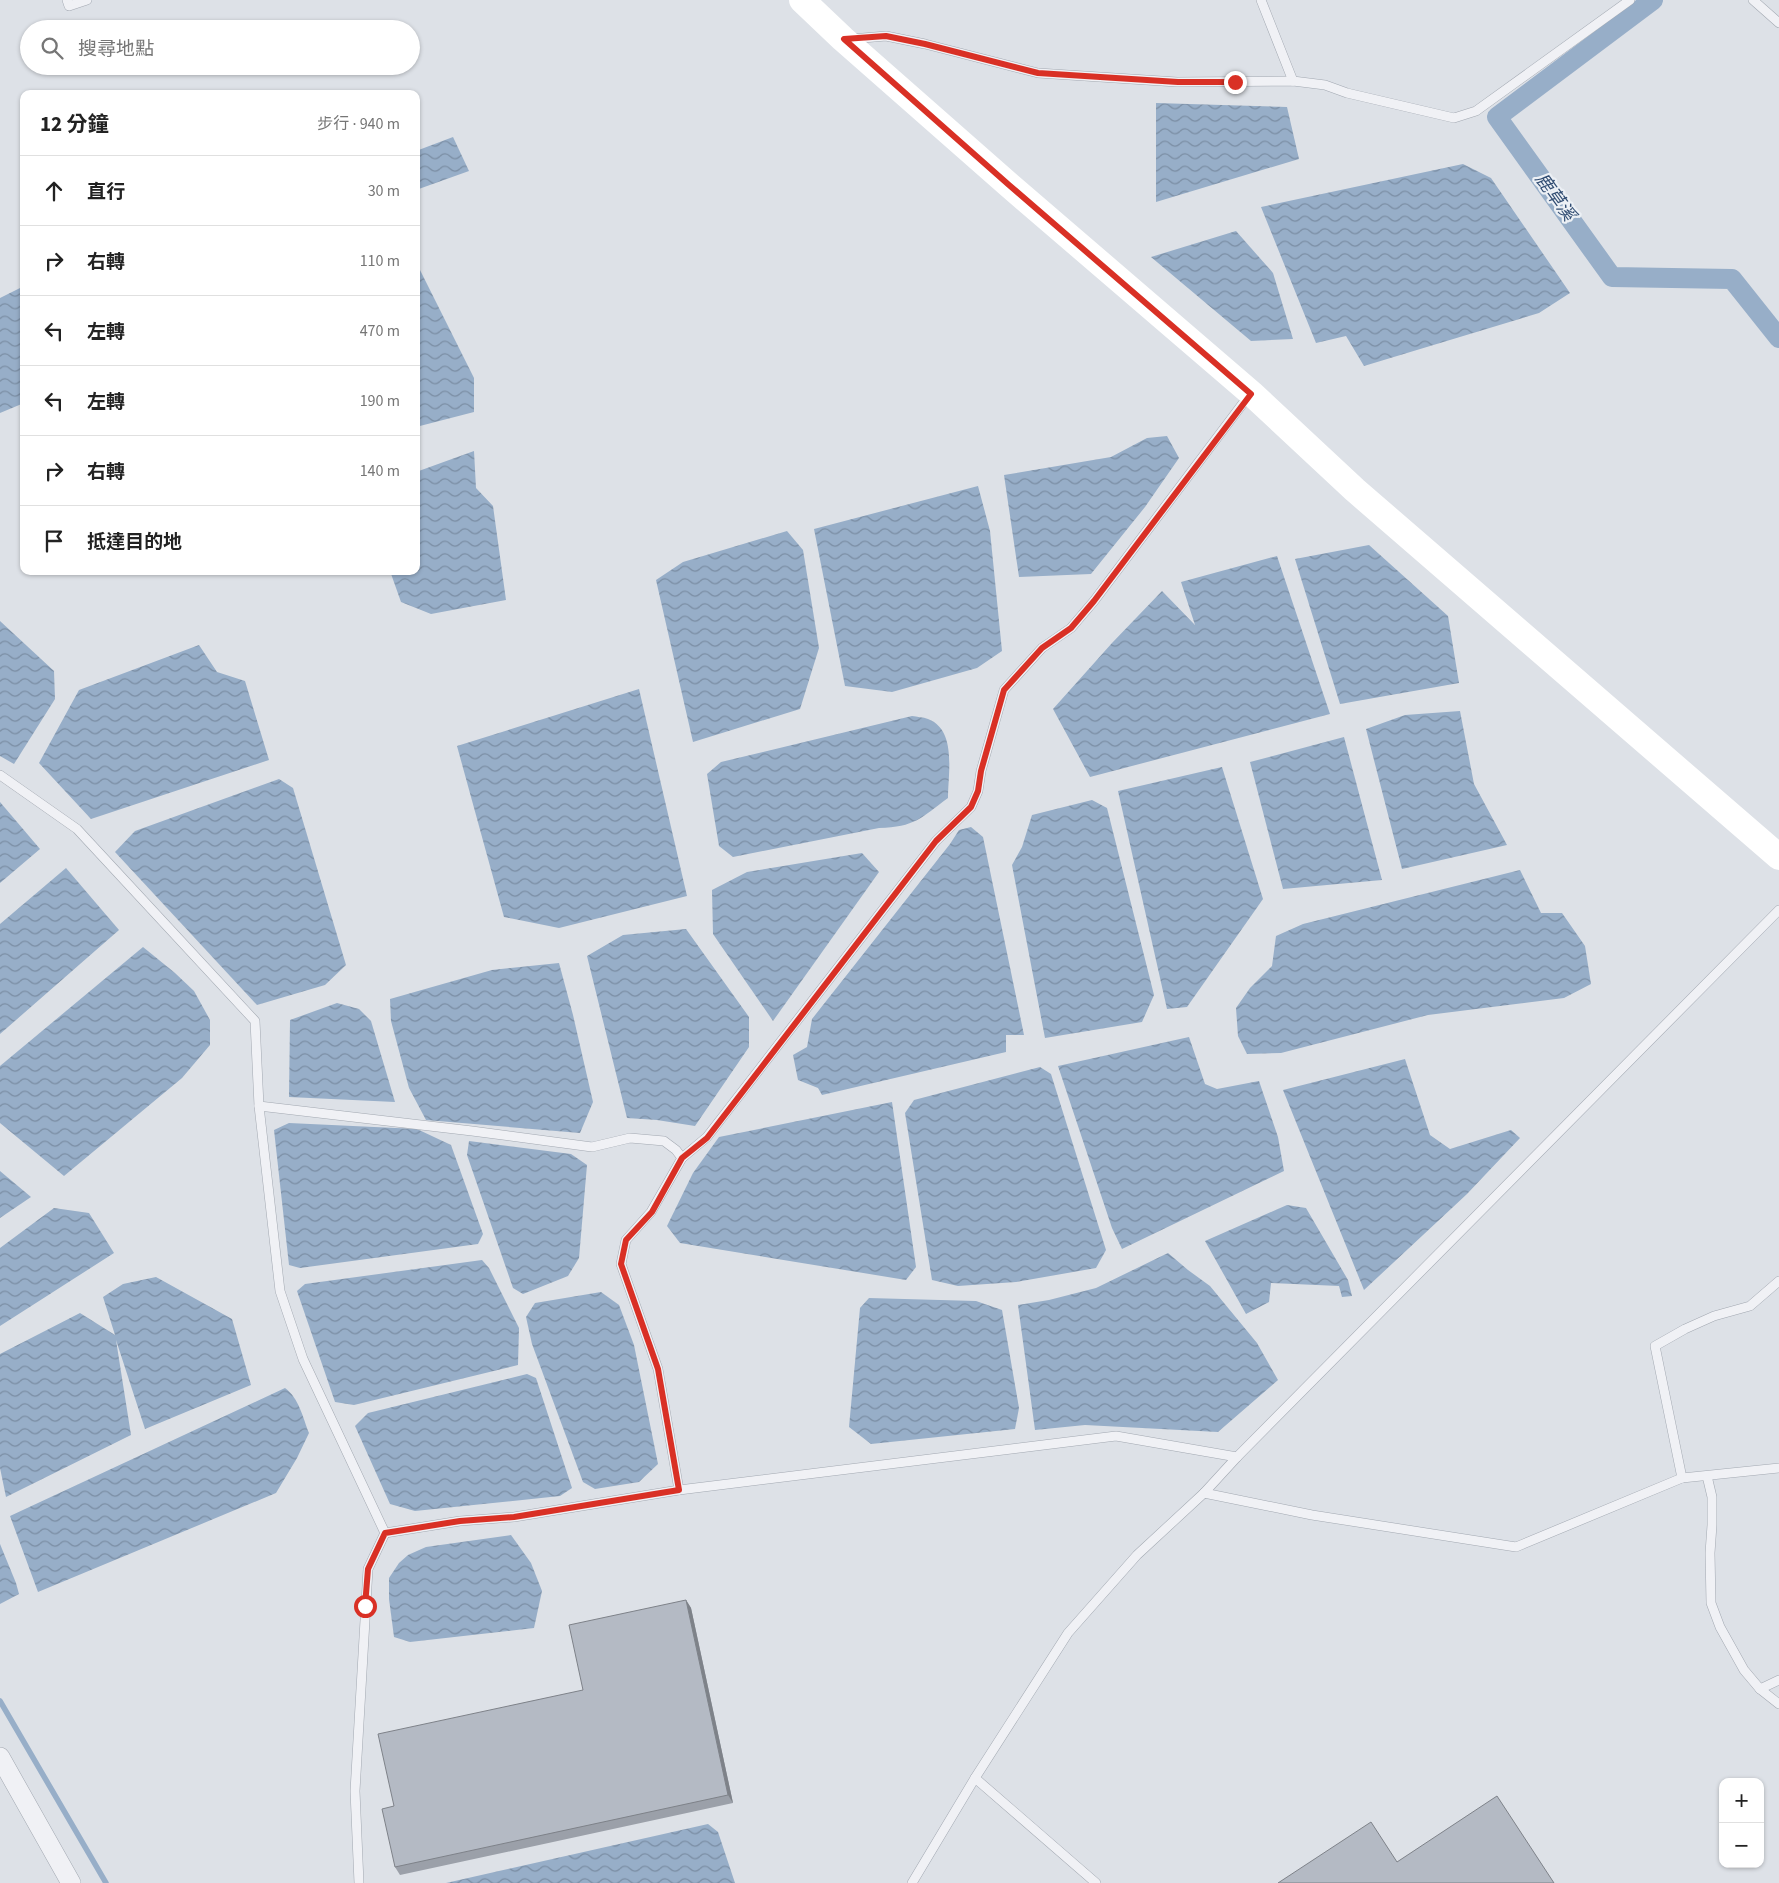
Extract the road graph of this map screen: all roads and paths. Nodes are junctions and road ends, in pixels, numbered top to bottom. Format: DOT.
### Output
graph roads {
  1 [pos="67,0"];
  2 [pos="87,0"];
  3 [pos="802,0"];
  4 [pos="1261,0"];
  5 [pos="1630,0"];
  6 [pos="1753,0"];
  7 [pos="1779,23"];
  8 [pos="844,39"];
  9 [pos="1293,81"];
  10 [pos="1251,394"];
  11 [pos="0,774"];
  12 [pos="1779,857"];
  13 [pos="1779,910"];
  14 [pos="259,1106"];
  15 [pos="682,1158"];
  16 [pos="1779,1281"];
  17 [pos="1237,1457"];
  18 [pos="1779,1468"];
  19 [pos="1706,1476"];
  20 [pos="1682,1478"];
  21 [pos="679,1490"];
  22 [pos="1204,1492"];
  23 [pos="385,1533"];
  24 [pos="1779,1680"];
  25 [pos="1760,1689"];
  26 [pos="1779,1704"];
  27 [pos="0,1757"];
  28 [pos="975,1778"];
  29 [pos="72,1883"];
  30 [pos="359,1883"];
  31 [pos="912,1883"];
  32 [pos="1096,1883"];
  1 -- 2 [label="lane"];
  3 -- 8 [label="street"];
  4 -- 9 [label="lane"];
  5 -- 9 [label="lane"];
  6 -- 7 [label="lane"];
  8 -- 9 [label="lane"];
  8 -- 10 [label="street"];
  10 -- 12 [label="street"];
  10 -- 15 [label="lane"];
  11 -- 14 [label="lane"];
  13 -- 17 [label="lane"];
  14 -- 15 [label="lane"];
  14 -- 23 [label="lane"];
  15 -- 21 [label="lane"];
  16 -- 20 [label="lane"];
  17 -- 21 [label="lane"];
  17 -- 22 [label="lane"];
  18 -- 19 [label="lane"];
  19 -- 20 [label="lane"];
  19 -- 25 [label="lane"];
  20 -- 22 [label="lane"];
  21 -- 23 [label="lane"];
  22 -- 28 [label="lane"];
  23 -- 30 [label="lane"];
  24 -- 25 [label="lane"];
  25 -- 26 [label="lane"];
  27 -- 29 [label="street"];
  28 -- 31 [label="lane"];
  28 -- 32 [label="lane"];
}
